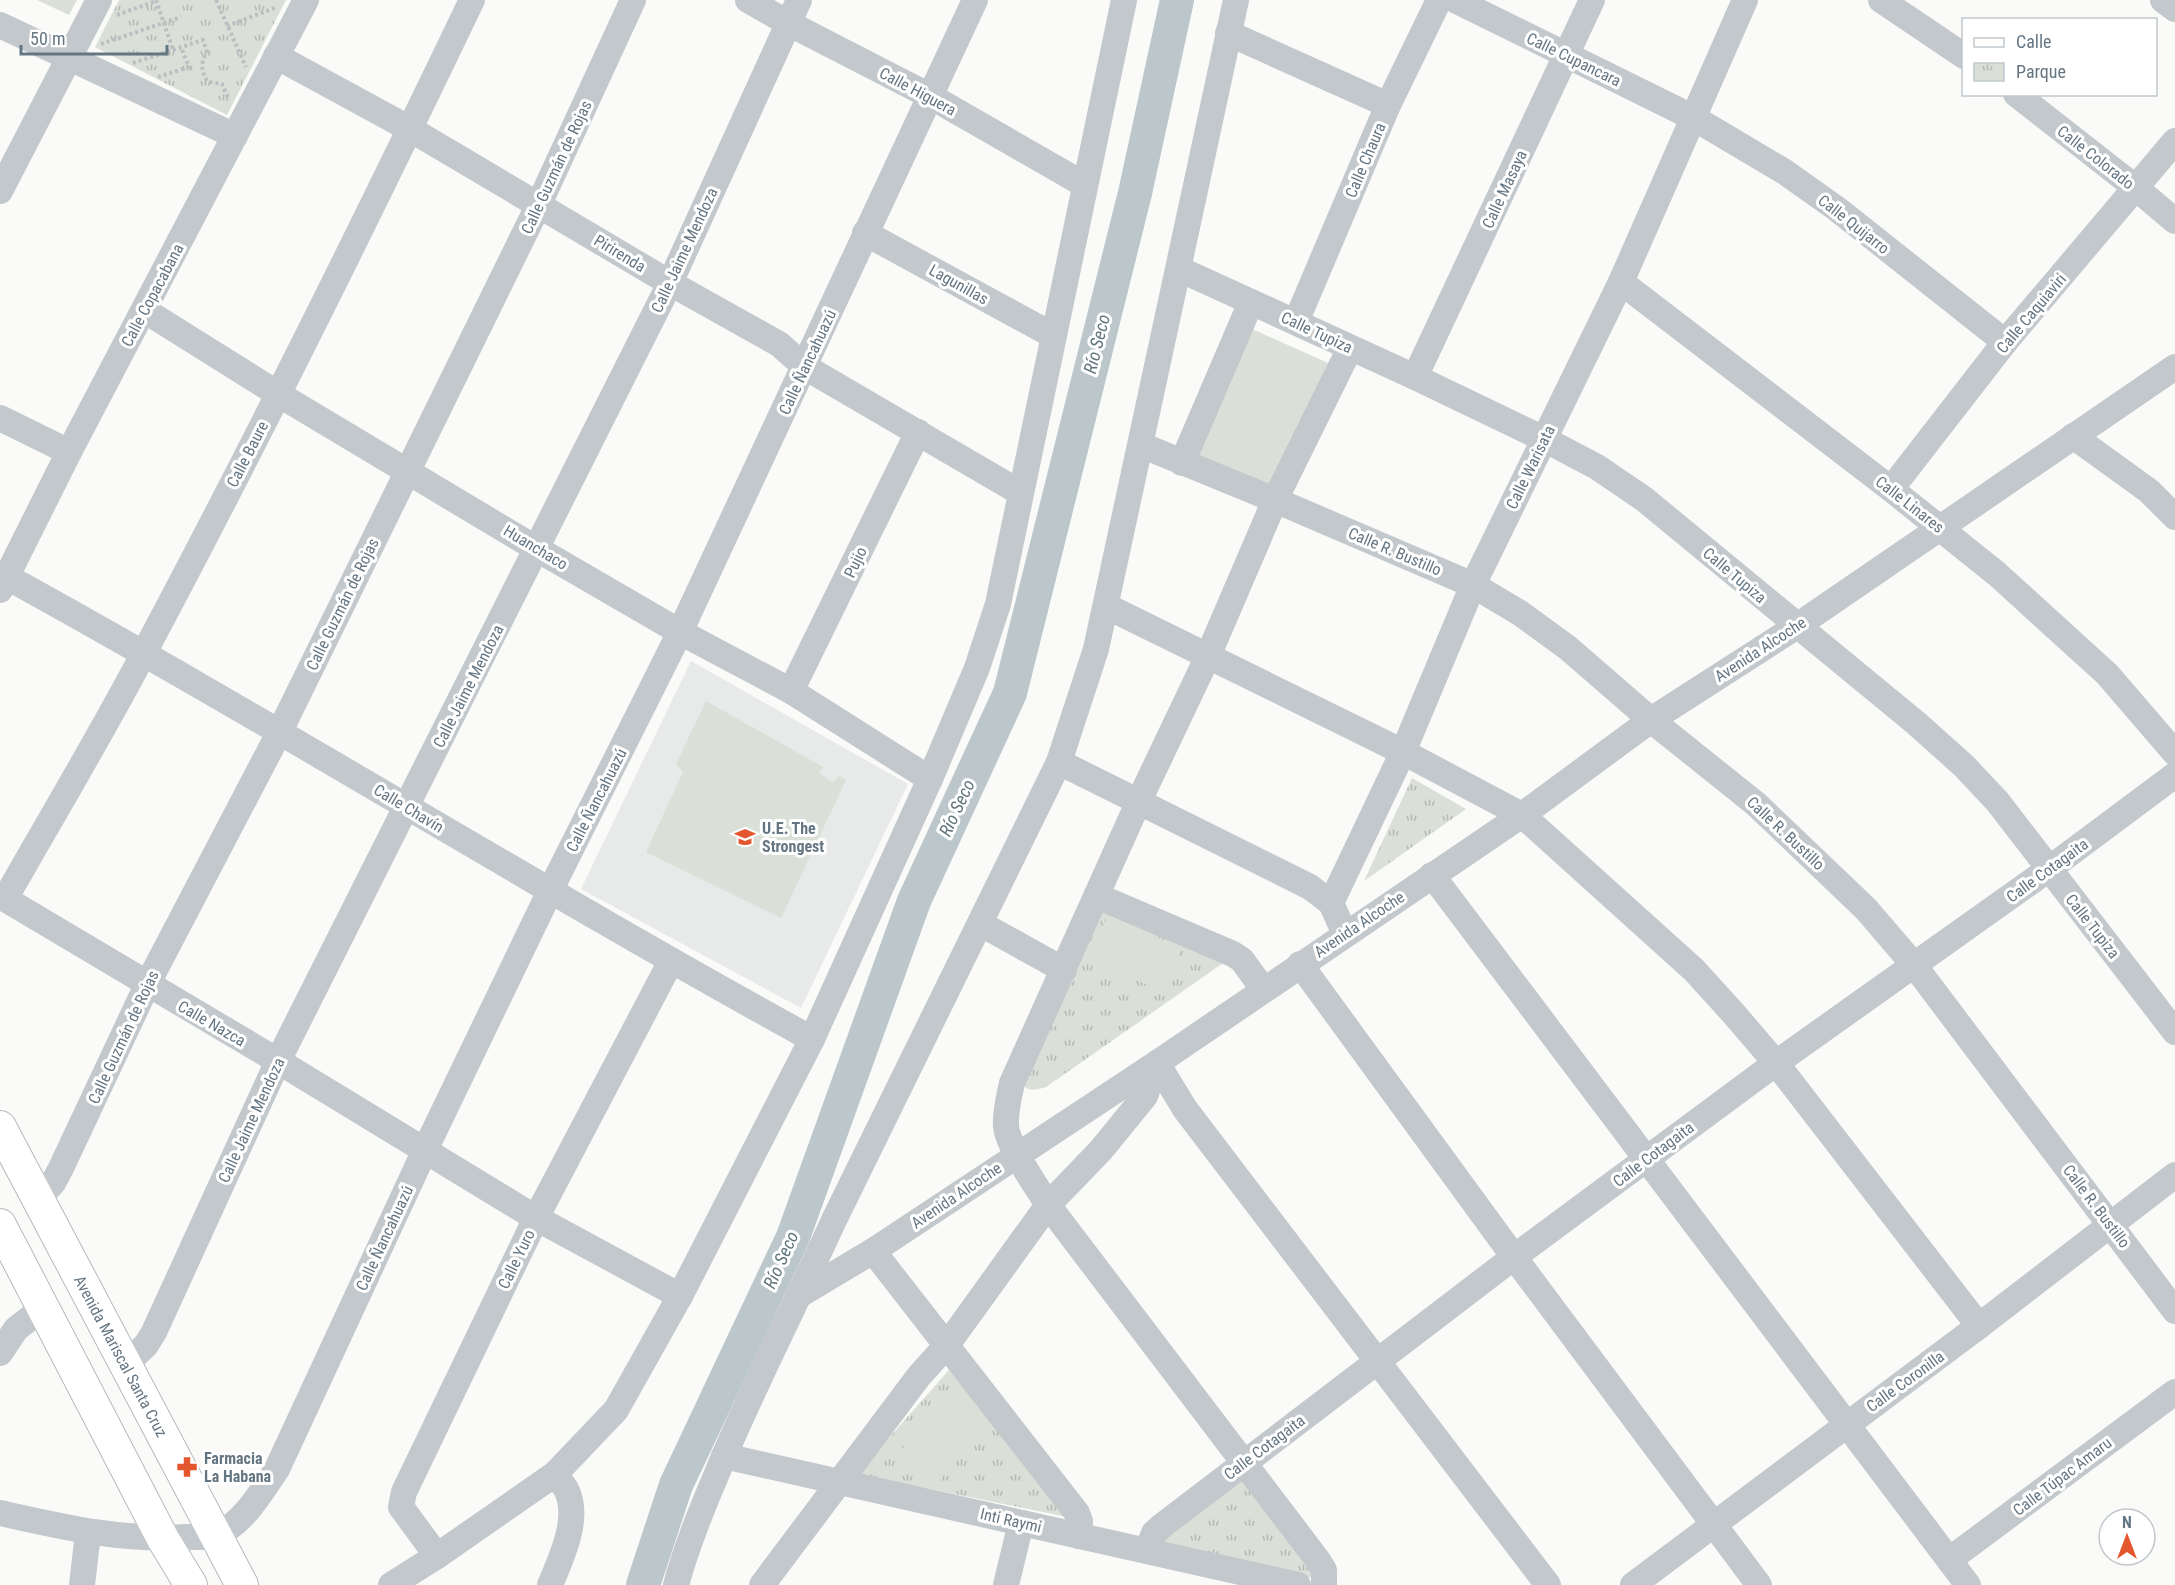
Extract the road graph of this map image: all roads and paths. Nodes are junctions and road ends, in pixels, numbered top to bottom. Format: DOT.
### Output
graph roads {
  1 [pos="216,0"];
  2 [pos="472,0"];
  3 [pos="633,0"];
  4 [pos="748,0"];
  5 [pos="799,0"];
  6 [pos="975,0"];
  7 [pos="1124,0"];
  8 [pos="1236,0"];
  9 [pos="1438,0"];
  10 [pos="1455,0"];
  11 [pos="1592,0"];
  12 [pos="1745,0"];
  13 [pos="1881,0"];
  14 [pos="2163,0"];
  15 [pos="156,1"];
  16 [pos="295,2"];
  17 [pos="105,8"];
  18 [pos="2175,9"];
  19 [pos="181,17"];
  20 [pos="164,23"];
  21 [pos="788,23"];
  22 [pos="0,25"];
  23 [pos="227,26"];
  24 [pos="1228,33"];
  25 [pos="95,47"];
  26 [pos="181,47"];
  27 [pos="174,50"];
  28 [pos="1962,55"];
  29 [pos="276,56"];
  30 [pos="1567,56"];
  31 [pos="68,57"];
  32 [pos="130,65"];
  33 [pos="248,74"];
  34 [pos="155,78"];
  35 [pos="930,96"];
  36 [pos="2019,96"];
  37 [pos="1388,105"];
  38 [pos="231,107"];
  39 [pos="1694,118"];
  40 [pos="410,129"];
  41 [pos="235,136"];
  42 [pos="2175,141"];
  43 [pos="1085,185"];
  44 [pos="2136,188"];
  45 [pos="0,191"];
  46 [pos="539,204"];
  47 [pos="2175,221"];
  48 [pos="865,232"];
  49 [pos="1179,268"];
  50 [pos="1621,282"];
  51 [pos="670,283"];
  52 [pos="1251,302"];
  53 [pos="144,310"];
  54 [pos="1296,322"];
  55 [pos="1054,336"];
  56 [pos="2005,342"];
  57 [pos="1350,348"];
  58 [pos="805,367"];
  59 [pos="2175,367"];
  60 [pos="1415,377"];
  61 [pos="278,394"];
  62 [pos="0,418"];
  63 [pos="918,432"];
  64 [pos="2073,436"];
  65 [pos="1544,439"];
  66 [pos="1141,445"];
  67 [pos="69,452"];
  68 [pos="1182,463"];
  69 [pos="407,470"];
  70 [pos="1891,489"];
  71 [pos="1021,493"];
  72 [pos="1275,500"];
  73 [pos="2175,517"];
  74 [pos="1940,528"];
  75 [pos="537,549"];
  76 [pos="3,583"];
  77 [pos="1473,585"];
  78 [pos="1106,606"];
  79 [pos="1797,626"];
  80 [pos="680,632"];
  81 [pos="144,652"];
  82 [pos="1209,656"];
  83 [pos="791,691"];
  84 [pos="1651,720"];
  85 [pos="280,731"];
  86 [pos="1403,752"];
  87 [pos="2175,753"];
  88 [pos="1059,762"];
  89 [pos="2175,775"];
  90 [pos="930,778"];
  91 [pos="1138,803"];
  92 [pos="407,807"];
  93 [pos="1522,814"];
  94 [pos="2049,869"];
  95 [pos="1432,875"];
  96 [pos="550,891"];
  97 [pos="1097,896"];
  98 [pos="2,898"];
  99 [pos="1331,903"];
  100 [pos="981,924"];
  101 [pos="1345,934"];
  102 [pos="670,962"];
  103 [pos="1300,964"];
  104 [pos="1914,965"];
  105 [pos="1064,970"];
  106 [pos="147,985"];
  107 [pos="1263,989"];
  108 [pos="2175,1032"];
  109 [pos="812,1039"];
  110 [pos="278,1061"];
  111 [pos="1157,1063"];
  112 [pos="1776,1063"];
  113 [pos="0,1127"];
  114 [pos="425,1150"];
  115 [pos="1017,1154"];
  116 [pos="1646,1160"];
  117 [pos="2175,1175"];
  118 [pos="37,1199"];
  119 [pos="1048,1205"];
  120 [pos="536,1218"];
  121 [pos="2111,1224"];
  122 [pos="0,1225"];
  123 [pos="873,1251"];
  124 [pos="1514,1257"];
  125 [pos="801,1294"];
  126 [pos="680,1296"];
  127 [pos="43,1308"];
  128 [pos="2175,1311"];
  129 [pos="1979,1326"];
  130 [pos="947,1345"];
  131 [pos="0,1353"];
  132 [pos="1378,1360"];
  133 [pos="126,1364"];
  134 [pos="2175,1392"];
  135 [pos="1846,1425"];
  136 [pos="724,1456"];
  137 [pos="1244,1462"];
  138 [pos="555,1474"];
  139 [pos="840,1482"];
  140 [pos="0,1513"];
  141 [pos="1021,1522"];
  142 [pos="1713,1525"];
  143 [pos="88,1533"];
  144 [pos="214,1535"];
  145 [pos="1079,1536"];
  146 [pos="163,1539"];
  147 [pos="1147,1551"];
  148 [pos="437,1556"];
  149 [pos="1949,1560"];
  150 [pos="82,1585"];
  151 [pos="191,1585"];
  152 [pos="242,1585"];
  153 [pos="391,1585"];
  154 [pos="550,1585"];
  155 [pos="676,1585"];
  156 [pos="762,1585"];
  157 [pos="1006,1585"];
  158 [pos="1298,1585"];
  159 [pos="1324,1585"];
  160 [pos="1548,1585"];
  161 [pos="1633,1585"];
  162 [pos="1760,1585"];
  163 [pos="1968,1585"];
  1 -- 23 [label="path"];
  2 -- 40 [label="street, Calle Baure"];
  3 -- 46 [label="street, Calle Guzmán de Rojas"];
  4 -- 21 [label="street, Calle Higuera"];
  5 -- 21 [label="street, Calle Jaime Mendoza"];
  6 -- 35 [label="street, Calle Ñancahuazú"];
  7 -- 43 [label="street"];
  8 -- 24 [label="street"];
  9 -- 37 [label="street, Calle Chaura"];
  10 -- 30 [label="street, Calle Cupancara"];
  11 -- 30 [label="street, Calle Masaya"];
  12 -- 39 [label="street, Calle Warisata"];
  13 -- 28 [label="street"];
  14 -- 18 [label="street"];
  15 -- 17 [label="path"];
  15 -- 20 [label="path"];
  16 -- 23 [label="path"];
  16 -- 29 [label="street, Calle Copacabana"];
  17 -- 31 [label="street"];
  19 -- 20 [label="path"];
  20 -- 25 [label="path"];
  20 -- 27 [label="path"];
  21 -- 35 [label="street, Calle Higuera"];
  21 -- 51 [label="street, Calle Jaime Mendoza"];
  22 -- 31 [label="street"];
  23 -- 33 [label="path"];
  24 -- 37 [label="street"];
  24 -- 49 [label="street"];
  26 -- 27 [label="path"];
  26 -- 34 [label="path"];
  26 -- 38 [label="path"];
  27 -- 32 [label="path"];
  29 -- 40 [label="street, Pirirenda"];
  29 -- 41 [label="street, Calle Copacabana"];
  30 -- 39 [label="street, Calle Cupancara"];
  30 -- 60 [label="street, Calle Masaya"];
  31 -- 41 [label="street"];
  31 -- 45 [label="street"];
  35 -- 43 [label="street, Calle Higuera"];
  35 -- 48 [label="street, Calle Ñancahuazú"];
  36 -- 44 [label="street, Calle Colorado"];
  37 -- 54 [label="street, Calle Chaura"];
  39 -- 50 [label="street, Calle Warisata"];
  39 -- 56 [label="street, Calle Quijarro"];
  40 -- 46 [label="street, Pirirenda"];
  40 -- 61 [label="street, Calle Baure"];
  41 -- 53 [label="street, Calle Copacabana"];
  42 -- 44 [label="street, Calle Caquiaviri"];
  43 -- 55 [label="street"];
  44 -- 47 [label="street, Calle Colorado"];
  44 -- 56 [label="street, Calle Caquiaviri"];
  46 -- 51 [label="street, Pirirenda"];
  46 -- 69 [label="street, Calle Guzmán de Rojas"];
  48 -- 55 [label="street, Lagunillas"];
  48 -- 58 [label="street, Calle Ñancahuazú"];
  49 -- 52 [label="street, Calle Tupiza"];
  49 -- 66 [label="street"];
  50 -- 65 [label="street, Calle Warisata"];
  50 -- 70 [label="street, Calle Linares"];
  51 -- 58 [label="street, Pirirenda"];
  51 -- 75 [label="street, Calle Jaime Mendoza"];
  52 -- 54 [label="street, Calle Tupiza"];
  52 -- 68 [label="street"];
  53 -- 61 [label="street, Huanchaco"];
  53 -- 67 [label="street, Calle Copacabana"];
  54 -- 57 [label="street, Calle Tupiza"];
  55 -- 71 [label="street"];
  56 -- 70 [label="street, Calle Caquiaviri"];
  57 -- 60 [label="street, Calle Tupiza"];
  57 -- 72 [label="street"];
  58 -- 63 [label="street, Pirirenda"];
  58 -- 80 [label="street, Calle Ñancahuazú"];
  59 -- 64 [label="street, Avenida Alcoche"];
  60 -- 65 [label="street, Calle Tupiza"];
  61 -- 69 [label="street, Huanchaco"];
  61 -- 81 [label="street, Calle Baure"];
  62 -- 67 [label="street"];
  63 -- 71 [label="street, Pirirenda"];
  63 -- 83 [label="street, Pujio"];
  64 -- 73 [label="street"];
  64 -- 74 [label="street, Avenida Alcoche"];
  65 -- 77 [label="street, Calle Warisata"];
  65 -- 79 [label="street, Calle Tupiza"];
  66 -- 68 [label="street, Calle R. Bustillo"];
  66 -- 78 [label="street"];
  67 -- 76 [label="street, Calle Copacabana"];
  68 -- 72 [label="street, Calle R. Bustillo"];
  69 -- 75 [label="street, Huanchaco"];
  69 -- 85 [label="street, Calle Guzmán de Rojas"];
  70 -- 74 [label="street, Calle Linares"];
  71 -- 90 [label="street"];
  72 -- 77 [label="street, Calle R. Bustillo"];
  72 -- 82 [label="street"];
  74 -- 79 [label="street, Avenida Alcoche"];
  74 -- 87 [label="street, Calle Linares"];
  75 -- 80 [label="street, Huanchaco"];
  75 -- 92 [label="street, Calle Jaime Mendoza"];
  76 -- 81 [label="street, Calle Chavín"];
  77 -- 84 [label="street, Calle R. Bustillo"];
  77 -- 86 [label="street, Calle Warisata"];
  78 -- 82 [label="street"];
  78 -- 88 [label="street"];
  79 -- 84 [label="street, Avenida Alcoche"];
  79 -- 94 [label="street, Calle Tupiza"];
  80 -- 83 [label="street, Huanchaco"];
  80 -- 96 [label="street, Calle Ñancahuazú"];
  81 -- 85 [label="street, Calle Chavín"];
  81 -- 98 [label="street, Calle Baure"];
  82 -- 86 [label="street"];
  82 -- 91 [label="street"];
  83 -- 90 [label="street, Huanchaco"];
  84 -- 93 [label="street, Avenida Alcoche"];
  84 -- 104 [label="street, Calle R. Bustillo"];
  85 -- 92 [label="street, Calle Chavín"];
  85 -- 106 [label="street, Calle Guzmán de Rojas"];
  86 -- 93 [label="street"];
  86 -- 99 [label="street, Calle Warisata"];
  88 -- 91 [label="street"];
  88 -- 100 [label="street"];
  89 -- 94 [label="street, Calle Cotagaita"];
  90 -- 109 [label="street"];
  91 -- 97 [label="street"];
  91 -- 99 [label="street"];
  92 -- 96 [label="street, Calle Chavín"];
  92 -- 110 [label="street, Calle Jaime Mendoza"];
  93 -- 95 [label="street, Avenida Alcoche"];
  93 -- 112 [label="street"];
  94 -- 104 [label="street, Calle Cotagaita"];
  94 -- 108 [label="street, Calle Tupiza"];
  95 -- 101 [label="street, Avenida Alcoche"];
  95 -- 116 [label="street"];
  96 -- 102 [label="street, Calle Chavín"];
  96 -- 114 [label="street, Calle Ñancahuazú"];
  97 -- 105 [label="street"];
  97 -- 107 [label="street"];
  98 -- 106 [label="street, Calle Nazca"];
  99 -- 101 [label="street"];
  100 -- 105 [label="street"];
  100 -- 125 [label="street"];
  101 -- 103 [label="street, Avenida Alcoche"];
  102 -- 109 [label="street, Calle Chavín"];
  102 -- 120 [label="street, Calle Yuro"];
  103 -- 107 [label="street, Avenida Alcoche"];
  103 -- 124 [label="street"];
  104 -- 112 [label="street, Calle Cotagaita"];
  104 -- 121 [label="street, Calle R. Bustillo"];
  105 -- 115 [label="street"];
  106 -- 110 [label="street, Calle Nazca"];
  106 -- 118 [label="street, Calle Guzmán de Rojas"];
  107 -- 111 [label="street, Avenida Alcoche"];
  109 -- 126 [label="street"];
  110 -- 114 [label="street, Calle Nazca"];
  110 -- 133 [label="street, Calle Jaime Mendoza"];
  111 -- 115 [label="street, Avenida Alcoche"];
  111 -- 119 [label="street"];
  111 -- 132 [label="street"];
  112 -- 116 [label="street, Calle Cotagaita"];
  112 -- 129 [label="street"];
  113 -- 118 [label="main road, Avenida Mariscal Santa Cruz"];
  114 -- 120 [label="street, Calle Nazca"];
  114 -- 144 [label="street, Calle Ñancahuazú"];
  115 -- 119 [label="street"];
  115 -- 123 [label="street, Avenida Alcoche"];
  116 -- 124 [label="street, Calle Cotagaita"];
  116 -- 135 [label="street"];
  117 -- 121 [label="street, Calle Coronilla"];
  118 -- 133 [label="main road, Avenida Mariscal Santa Cruz"];
  119 -- 130 [label="street"];
  119 -- 137 [label="street"];
  120 -- 126 [label="street, Calle Nazca"];
  120 -- 148 [label="street, Calle Yuro"];
  121 -- 128 [label="street, Calle R. Bustillo"];
  121 -- 129 [label="street, Calle Coronilla"];
  122 -- 127 [label="main road"];
  123 -- 125 [label="street, Avenida Alcoche"];
  123 -- 130 [label="street"];
  124 -- 132 [label="street, Calle Cotagaita"];
  124 -- 142 [label="street"];
  125 -- 136 [label="street"];
  126 -- 138 [label="street"];
  127 -- 131 [label="street"];
  127 -- 146 [label="main road"];
  129 -- 135 [label="street, Calle Coronilla"];
  130 -- 139 [label="street"];
  130 -- 145 [label="street"];
  132 -- 137 [label="street, Calle Cotagaita"];
  132 -- 160 [label="street"];
  133 -- 144 [label="main road, Avenida Mariscal Santa Cruz"];
  134 -- 149 [label="street, Calle Túpac Amaru"];
  135 -- 142 [label="street, Calle Coronilla"];
  135 -- 149 [label="street"];
  136 -- 139 [label="street, Inti Raymi"];
  136 -- 155 [label="street"];
  137 -- 147 [label="street, Calle Cotagaita"];
  137 -- 159 [label="street"];
  138 -- 148 [label="street"];
  138 -- 154 [label="street"];
  139 -- 141 [label="street, Inti Raymi"];
  139 -- 156 [label="street"];
  140 -- 143 [label="street, Calle Ñancahuazú"];
  141 -- 145 [label="street, Inti Raymi"];
  141 -- 157 [label="street"];
  142 -- 161 [label="street, Calle Coronilla"];
  142 -- 162 [label="street"];
  143 -- 146 [label="street, Calle Ñancahuazú"];
  143 -- 150 [label="street"];
  144 -- 146 [label="street, Calle Ñancahuazú"];
  144 -- 152 [label="main road, Avenida Mariscal Santa Cruz"];
  145 -- 147 [label="street, Inti Raymi"];
  146 -- 151 [label="main road"];
  147 -- 158 [label="street, Inti Raymi"];
  148 -- 153 [label="street"];
  149 -- 163 [label="street"];
}
